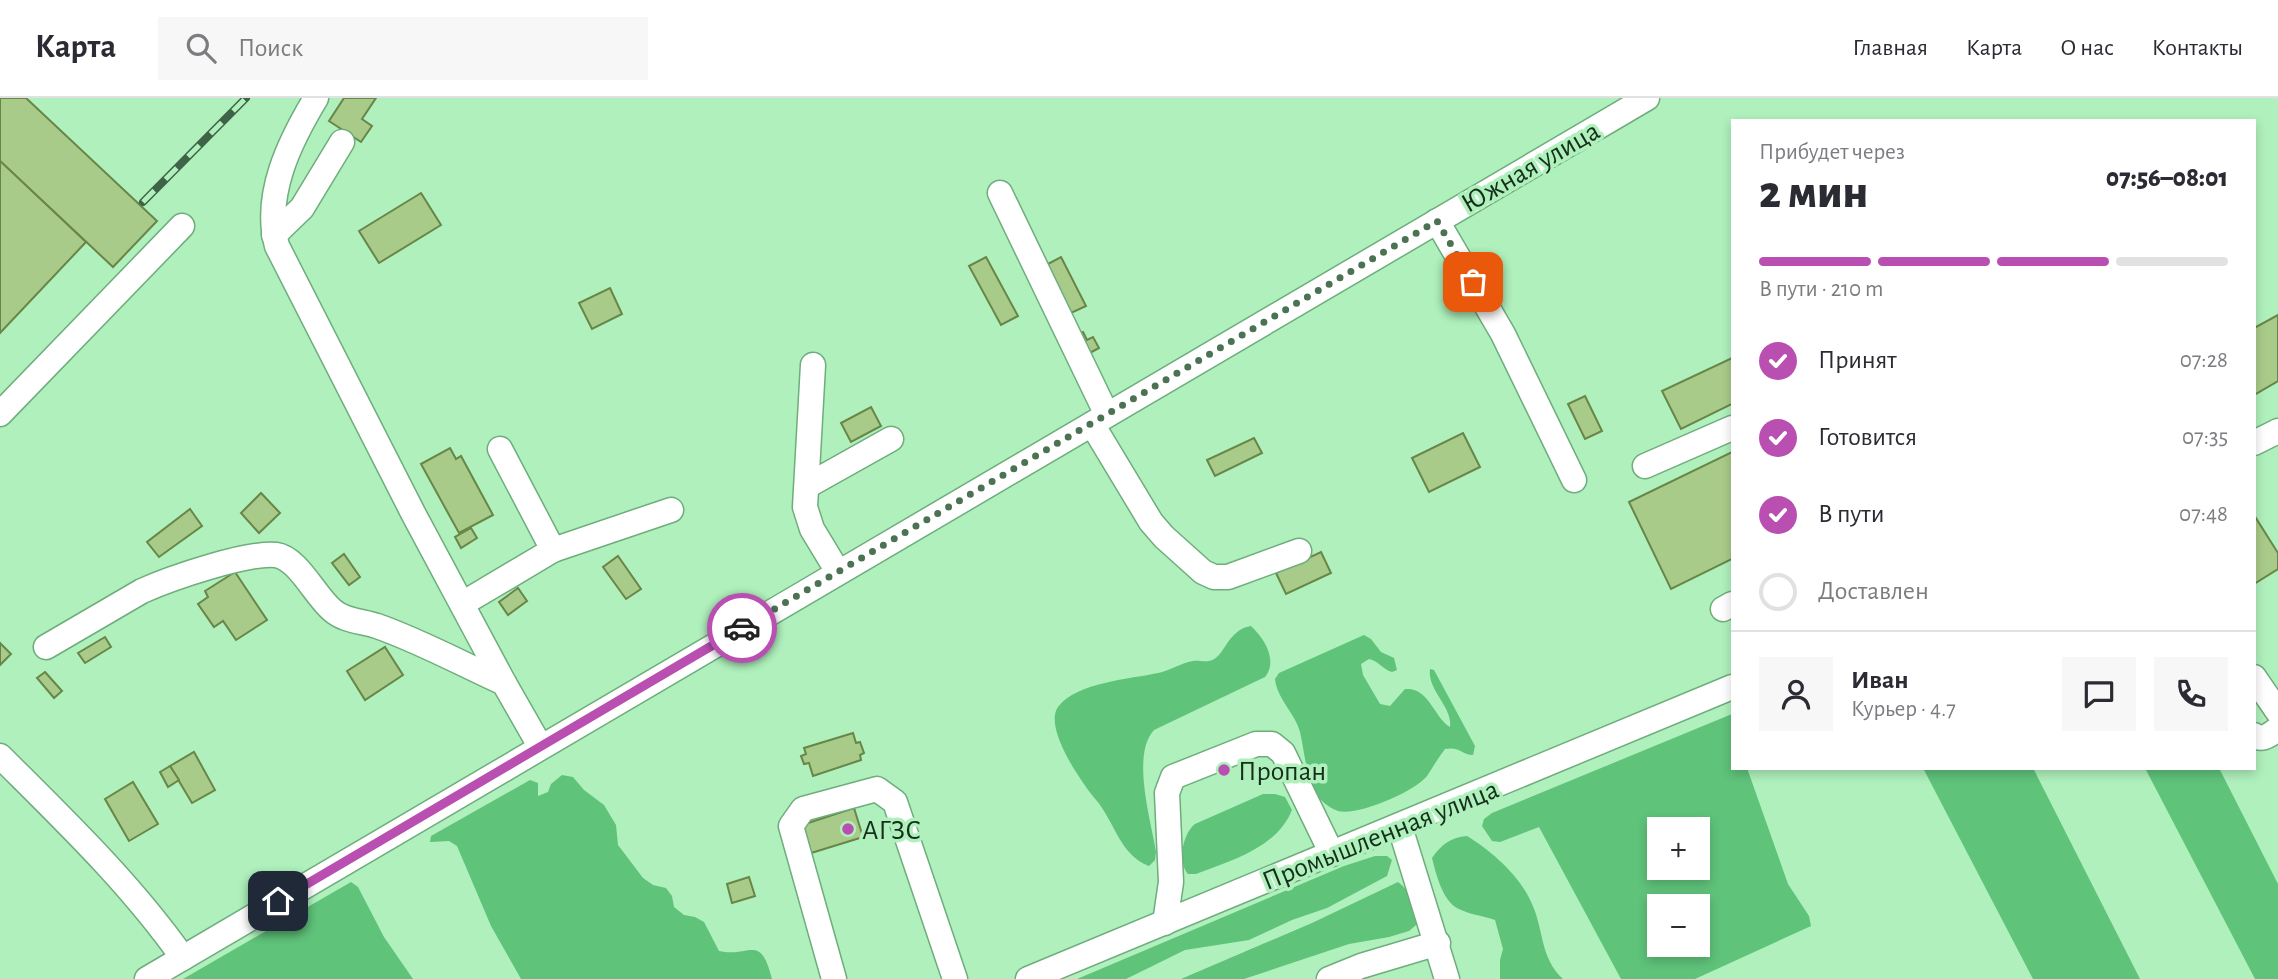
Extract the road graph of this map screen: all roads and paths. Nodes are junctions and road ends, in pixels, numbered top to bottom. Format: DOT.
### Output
graph roads {
  1 [pos="316,98"];
  2 [pos="1647,98"];
  3 [pos="342,142"];
  4 [pos="1000,193"];
  5 [pos="1437,221"];
  6 [pos="182,226"];
  7 [pos="274,235"];
  8 [pos="813,365"];
  9 [pos="0,414"];
  10 [pos="1100,419"];
  11 [pos="1731,428"];
  12 [pos="2278,431"];
  13 [pos="891,439"];
  14 [pos="2256,442"];
  15 [pos="500,449"];
  16 [pos="1645,466"];
  17 [pos="1574,480"];
  18 [pos="807,486"];
  19 [pos="671,510"];
  20 [pos="553,550"];
  21 [pos="1299,551"];
  22 [pos="838,572"];
  23 [pos="462,604"];
  24 [pos="46,647"];
  25 [pos="2256,680"];
  26 [pos="504,683"];
  27 [pos="1731,687"];
  28 [pos="2278,712"];
  29 [pos="2278,729"];
  30 [pos="2256,736"];
  31 [pos="541,746"];
  32 [pos="0,756"];
  33 [pos="1400,827"];
  34 [pos="1332,855"];
  35 [pos="1165,923"];
  36 [pos="1438,943"];
  37 [pos="183,957"];
  38 [pos="1340,977"];
  39 [pos="146,979"];
  40 [pos="834,979"];
  41 [pos="955,979"];
  42 [pos="1028,979"];
  43 [pos="1447,979"];
  1 -- 7 [label="street"];
  2 -- 5 [label="street, Южная улица"];
  3 -- 7 [label="street"];
  4 -- 10 [label="street"];
  5 -- 10 [label="street, Южная улица"];
  5 -- 17 [label="street"];
  6 -- 9 [label="street"];
  7 -- 23 [label="street"];
  8 -- 18 [label="street"];
  10 -- 21 [label="street"];
  10 -- 22 [label="street, Южная улица"];
  11 -- 16 [label="street"];
  12 -- 14 [label="street"];
  13 -- 18 [label="street"];
  15 -- 20 [label="street"];
  18 -- 22 [label="street"];
  19 -- 20 [label="street"];
  20 -- 23 [label="street"];
  22 -- 31 [label="street, Южная улица"];
  23 -- 26 [label="street"];
  24 -- 26 [label="street"];
  25 -- 28 [label="street"];
  26 -- 31 [label="street"];
  27 -- 33 [label="street, Промышленная улица"];
  29 -- 30 [label="street"];
  31 -- 37 [label="street, Южная улица"];
  32 -- 37 [label="street"];
  33 -- 34 [label="street, Промышленная улица"];
  33 -- 36 [label="street"];
  34 -- 35 [label="street, Промышленная улица"];
  34 -- 35 [label="street"];
  35 -- 42 [label="street, Промышленная улица"];
  36 -- 38 [label="street"];
  36 -- 43 [label="street"];
  37 -- 39 [label="street, Южная улица"];
  40 -- 41 [label="street"];
}
